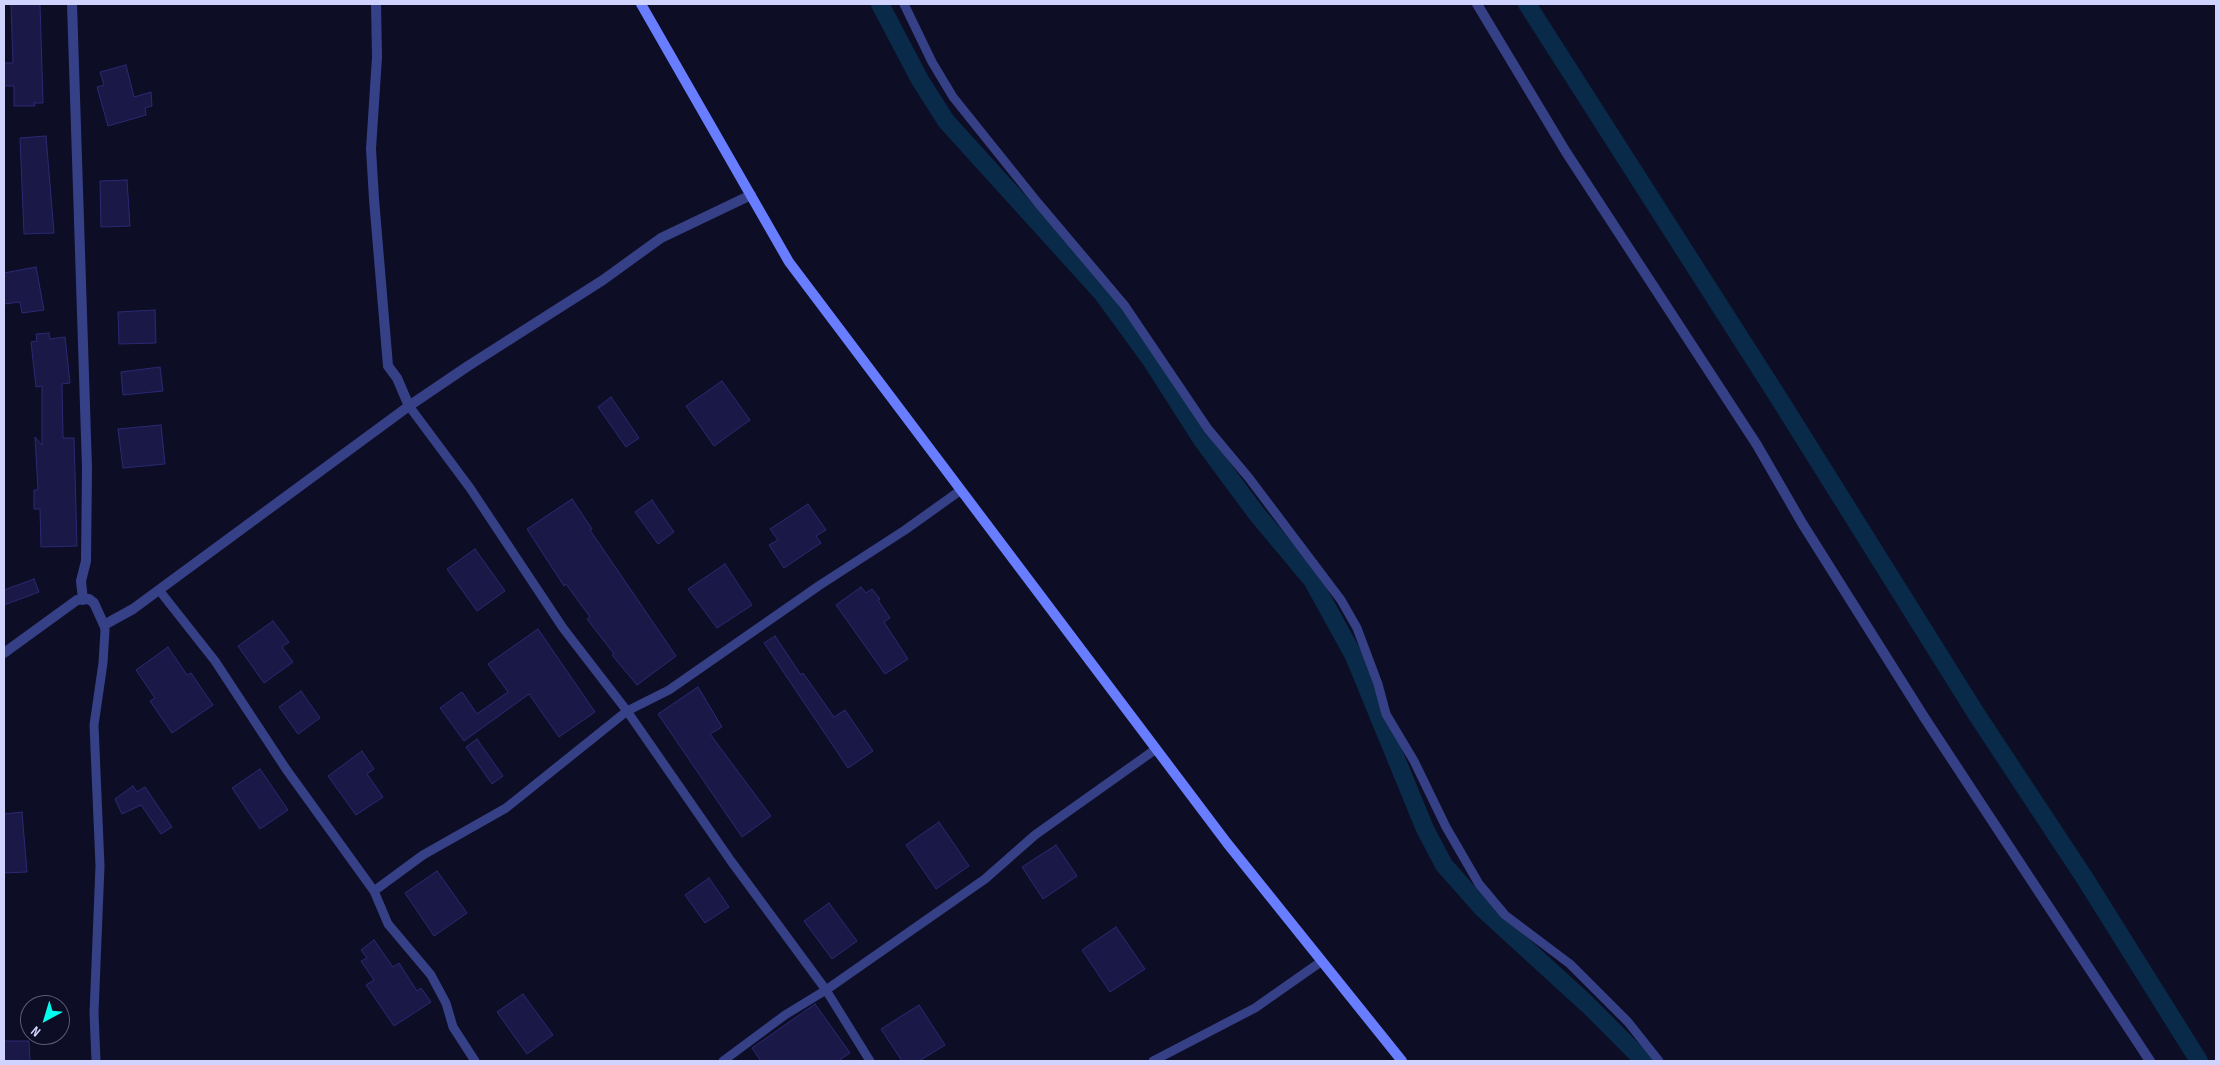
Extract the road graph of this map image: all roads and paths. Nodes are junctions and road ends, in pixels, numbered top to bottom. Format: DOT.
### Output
graph roads {
  1 [pos="72,4"];
  2 [pos="376,4"];
  3 [pos="641,4"];
  4 [pos="904,4"];
  5 [pos="1476,4"];
  6 [pos="750,195"];
  7 [pos="409,406"];
  8 [pos="961,490"];
  9 [pos="159,590"];
  10 [pos="82,600"];
  11 [pos="104,625"];
  12 [pos="4,653"];
  13 [pos="627,712"];
  14 [pos="1156,749"];
  15 [pos="374,891"];
  16 [pos="1322,961"];
  17 [pos="826,990"];
  18 [pos="96,1061"];
  19 [pos="475,1061"];
  20 [pos="723,1061"];
  21 [pos="870,1061"];
  22 [pos="1152,1061"];
  23 [pos="1402,1061"];
  24 [pos="1659,1061"];
  25 [pos="2150,1061"];
  1 -- 10 [label="street"];
  2 -- 7 [label="street"];
  3 -- 6 [label="main road"];
  4 -- 24 [label="lane"];
  5 -- 25 [label="street"];
  6 -- 7 [label="street"];
  6 -- 8 [label="main road"];
  7 -- 9 [label="street"];
  7 -- 13 [label="lane"];
  8 -- 13 [label="lane"];
  8 -- 14 [label="main road"];
  9 -- 11 [label="street"];
  9 -- 15 [label="lane"];
  10 -- 11 [label="street"];
  10 -- 12 [label="street"];
  11 -- 18 [label="lane"];
  13 -- 15 [label="lane"];
  13 -- 17 [label="lane"];
  14 -- 16 [label="main road"];
  14 -- 17 [label="lane"];
  15 -- 19 [label="lane"];
  16 -- 22 [label="lane"];
  16 -- 23 [label="main road"];
  17 -- 20 [label="lane"];
  17 -- 21 [label="lane"];
}
